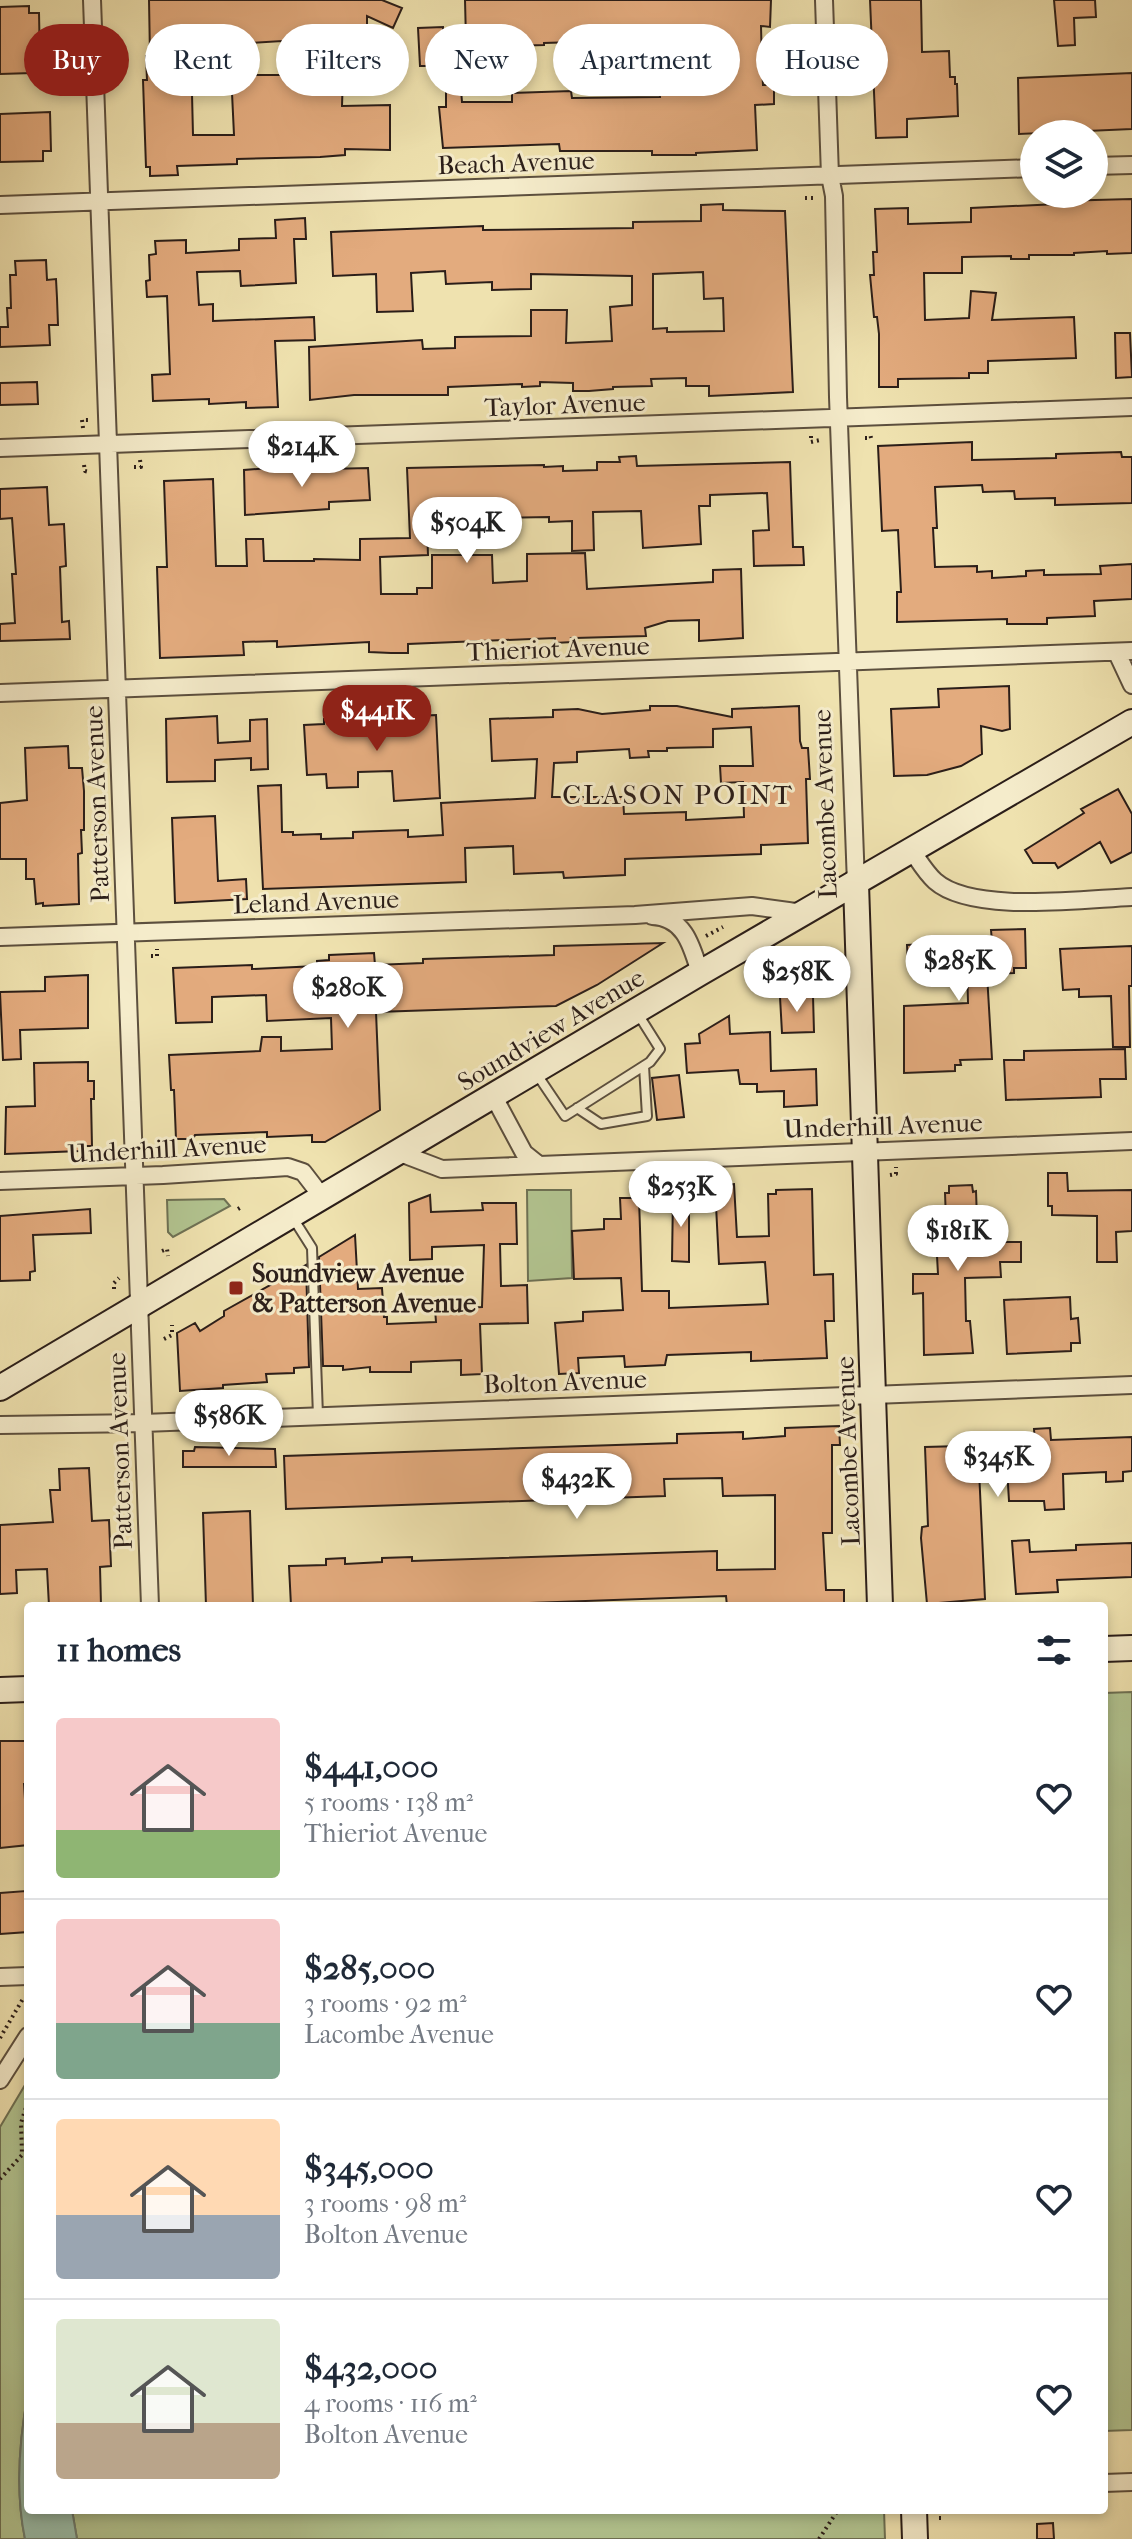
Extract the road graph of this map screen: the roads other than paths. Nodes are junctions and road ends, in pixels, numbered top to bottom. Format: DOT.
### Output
graph roads {
  1 [pos="92,0"];
  2 [pos="824,0"];
  3 [pos="1132,165"];
  4 [pos="1108,166"];
  5 [pos="1020,169"];
  6 [pos="830,176"];
  7 [pos="100,201"];
  8 [pos="0,205"];
  9 [pos="1132,407"];
  10 [pos="839,419"];
  11 [pos="108,445"];
  12 [pos="0,448"];
  13 [pos="1124,652"];
  14 [pos="848,663"];
  15 [pos="1132,685"];
  16 [pos="117,689"];
  17 [pos="0,693"];
  18 [pos="1132,722"];
  19 [pos="912,851"];
  20 [pos="856,884"];
  21 [pos="1132,897"];
  22 [pos="805,913"];
  23 [pos="635,915"];
  24 [pos="125,933"];
  25 [pos="0,937"];
  26 [pos="700,973"];
  27 [pos="637,1012"];
  28 [pos="644,1066"];
  29 [pos="535,1072"];
  30 [pos="494,1097"];
  31 [pos="577,1108"];
  32 [pos="1132,1141"];
  33 [pos="865,1151"];
  34 [pos="400,1153"];
  35 [pos="539,1165"];
  36 [pos="134,1176"];
  37 [pos="0,1181"];
  38 [pos="323,1198"];
  39 [pos="292,1217"];
  40 [pos="139,1306"];
  41 [pos="1132,1385"];
  42 [pos="0,1388"];
  43 [pos="874,1394"];
  44 [pos="318,1416"];
  45 [pos="143,1423"];
  46 [pos="0,1425"];
  47 [pos="150,1602"];
  48 [pos="880,1602"];
  49 [pos="1132,1648"];
  50 [pos="1108,1649"];
  51 [pos="24,1689"];
  52 [pos="0,1690"];
  53 [pos="24,1976"];
  54 [pos="0,1977"];
  55 [pos="24,2042"];
  56 [pos="0,2080"];
  57 [pos="1132,2482"];
  58 [pos="1108,2483"];
  59 [pos="914,2514"];
  60 [pos="915,2539"];
  1 -- 7 [label="street, Patterson Avenue"];
  2 -- 6 [label="street, Lacombe Avenue"];
  3 -- 4 [label="street"];
  5 -- 6 [label="street, Beach Avenue"];
  6 -- 7 [label="street, Beach Avenue"];
  6 -- 10 [label="street, Lacombe Avenue"];
  7 -- 8 [label="street, Beach Avenue"];
  7 -- 11 [label="street, Patterson Avenue"];
  9 -- 10 [label="street, Taylor Avenue"];
  10 -- 11 [label="street, Taylor Avenue"];
  10 -- 14 [label="street, Lacombe Avenue"];
  11 -- 12 [label="street, Taylor Avenue"];
  11 -- 16 [label="street, Patterson Avenue"];
  13 -- 14 [label="street, Thieriot Avenue"];
  13 -- 15 [label="street, Thieriot Avenue"];
  14 -- 16 [label="street, Thieriot Avenue"];
  14 -- 20 [label="street, Lacombe Avenue"];
  16 -- 17 [label="street, Thieriot Avenue"];
  16 -- 24 [label="street, Patterson Avenue"];
  18 -- 19 [label="main road, Soundview Avenue"];
  19 -- 20 [label="main road, Soundview Avenue"];
  19 -- 21 [label="street"];
  20 -- 22 [label="main road, Soundview Avenue"];
  20 -- 33 [label="main road, Lacombe Avenue"];
  22 -- 23 [label="street, Leland Avenue"];
  22 -- 26 [label="main road, Soundview Avenue"];
  23 -- 24 [label="street, Leland Avenue"];
  23 -- 26 [label="street, Leland Avenue"];
  24 -- 25 [label="street, Leland Avenue"];
  24 -- 36 [label="street, Patterson Avenue"];
  26 -- 27 [label="main road, Soundview Avenue"];
  27 -- 28 [label="lane"];
  27 -- 29 [label="main road, Soundview Avenue"];
  28 -- 31 [label="lane"];
  28 -- 31 [label="lane"];
  29 -- 30 [label="main road, Soundview Avenue"];
  29 -- 31 [label="lane"];
  30 -- 34 [label="main road, Soundview Avenue"];
  30 -- 35 [label="street"];
  32 -- 33 [label="street, Underhill Avenue"];
  33 -- 35 [label="street, Underhill Avenue"];
  33 -- 43 [label="main road, Lacombe Avenue"];
  34 -- 35 [label="street, Underhill Avenue"];
  34 -- 38 [label="main road, Soundview Avenue"];
  36 -- 37 [label="street, Underhill Avenue"];
  36 -- 38 [label="street, Underhill Avenue"];
  36 -- 40 [label="street, Patterson Avenue"];
  38 -- 39 [label="main road, Soundview Avenue"];
  39 -- 40 [label="main road, Soundview Avenue"];
  39 -- 44 [label="lane"];
  40 -- 42 [label="main road, Soundview Avenue"];
  40 -- 45 [label="street, Patterson Avenue"];
  41 -- 43 [label="street, Bolton Avenue"];
  43 -- 44 [label="street, Bolton Avenue"];
  43 -- 48 [label="main road, Lacombe Avenue"];
  44 -- 45 [label="street, Bolton Avenue"];
  45 -- 46 [label="street, Bolton Avenue"];
  45 -- 47 [label="street, Patterson Avenue"];
  49 -- 50 [label="main road"];
  51 -- 52 [label="main road"];
  53 -- 54 [label="street"];
  55 -- 56 [label="street"];
  57 -- 58 [label="street"];
  59 -- 60 [label="main road"];
}
